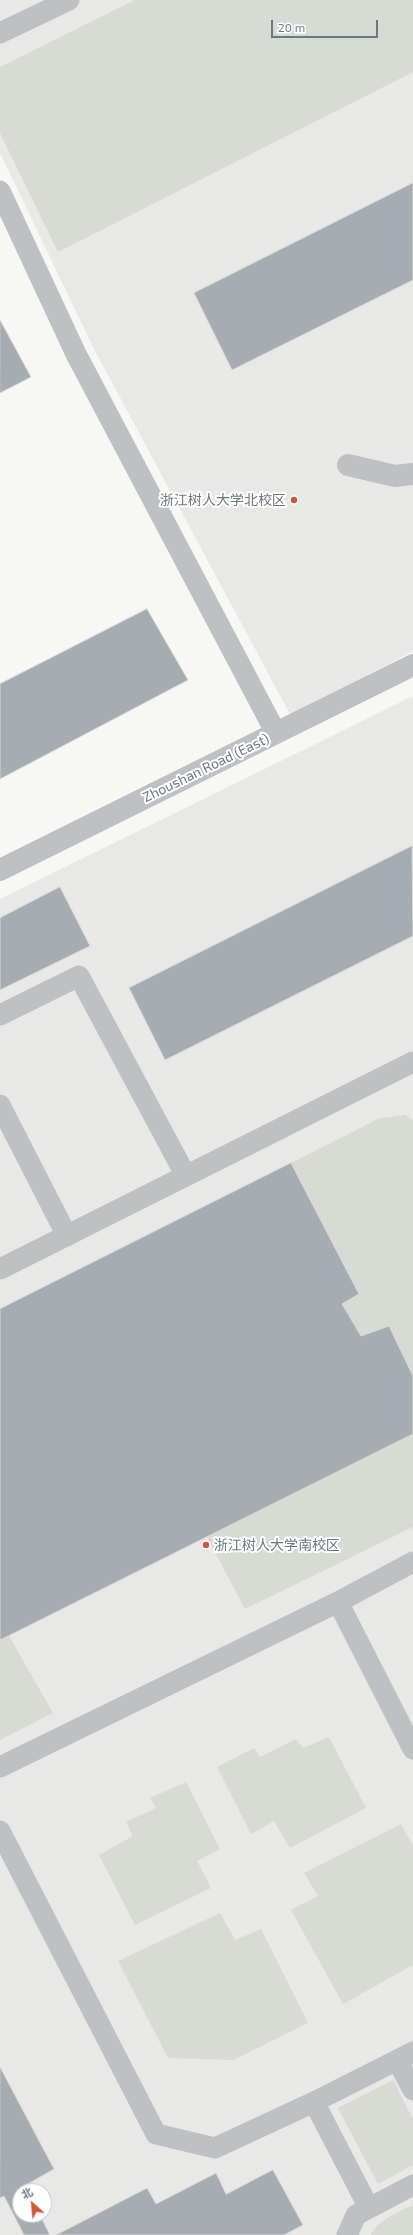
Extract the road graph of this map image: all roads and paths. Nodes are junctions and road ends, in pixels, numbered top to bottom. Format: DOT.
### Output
graph roads {
  1 [pos="69,0"];
  2 [pos="0,33"];
  3 [pos="2,198"];
  4 [pos="348,464"];
  5 [pos="413,474"];
  6 [pos="413,665"];
  7 [pos="276,733"];
  8 [pos="0,870"];
  9 [pos="0,1015"];
  10 [pos="413,1062"];
  11 [pos="0,1105"];
  12 [pos="186,1176"];
  13 [pos="67,1236"];
  14 [pos="0,1269"];
  15 [pos="413,1562"];
  16 [pos="338,1602"];
  17 [pos="413,1749"];
  18 [pos="0,1767"];
  19 [pos="0,1831"];
  20 [pos="405,2056"];
  21 [pos="413,2090"];
  22 [pos="314,2102"];
  23 [pos="413,2185"];
  24 [pos="369,2208"];
  25 [pos="347,2235"];
  1 -- 2 [label="lane"];
  3 -- 7 [label="lane"];
  4 -- 5 [label="street"];
  6 -- 7 [label="street, Zhoushan Road (East)"];
  7 -- 8 [label="street, Zhoushan Road (East)"];
  9 -- 12 [label="lane"];
  10 -- 12 [label="lane"];
  11 -- 13 [label="lane"];
  12 -- 13 [label="lane"];
  13 -- 14 [label="lane"];
  15 -- 16 [label="lane"];
  16 -- 17 [label="lane"];
  16 -- 18 [label="lane"];
  19 -- 22 [label="lane"];
  20 -- 21 [label="lane"];
  20 -- 22 [label="lane"];
  22 -- 24 [label="lane"];
  23 -- 24 [label="lane"];
  24 -- 25 [label="lane"];
}
